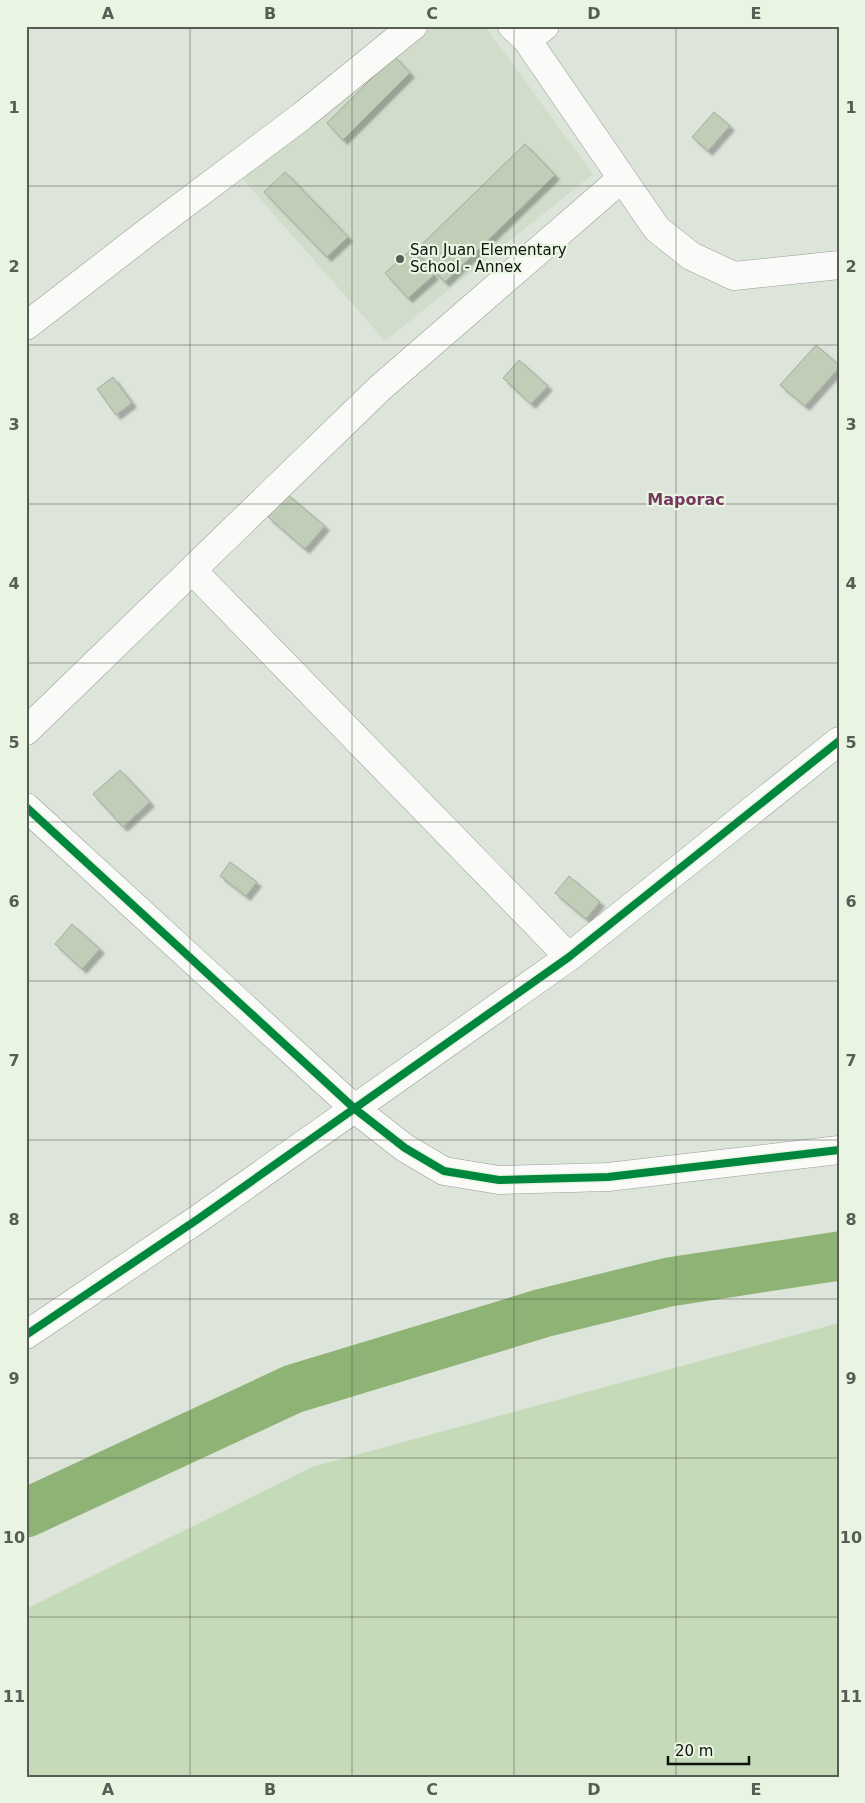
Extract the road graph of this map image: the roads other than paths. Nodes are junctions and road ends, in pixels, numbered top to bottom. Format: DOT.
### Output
graph roads {
  1 [pos="413,26"];
  2 [pos="528,31"];
  3 [pos="621,179"];
  4 [pos="839,264"];
  5 [pos="26,326"];
  6 [pos="192,570"];
  7 [pos="26,731"];
  8 [pos="839,741"];
  9 [pos="26,807"];
  10 [pos="569,957"];
  11 [pos="355,1109"];
  12 [pos="839,1150"];
  13 [pos="26,1335"];
  1 -- 5 [label="street"];
  2 -- 3 [label="street"];
  3 -- 4 [label="street"];
  3 -- 6 [label="street"];
  6 -- 7 [label="street"];
  6 -- 10 [label="street"];
  8 -- 10 [label="street"];
  9 -- 11 [label="street"];
  10 -- 11 [label="street"];
  11 -- 12 [label="street"];
  11 -- 13 [label="street"];
}
